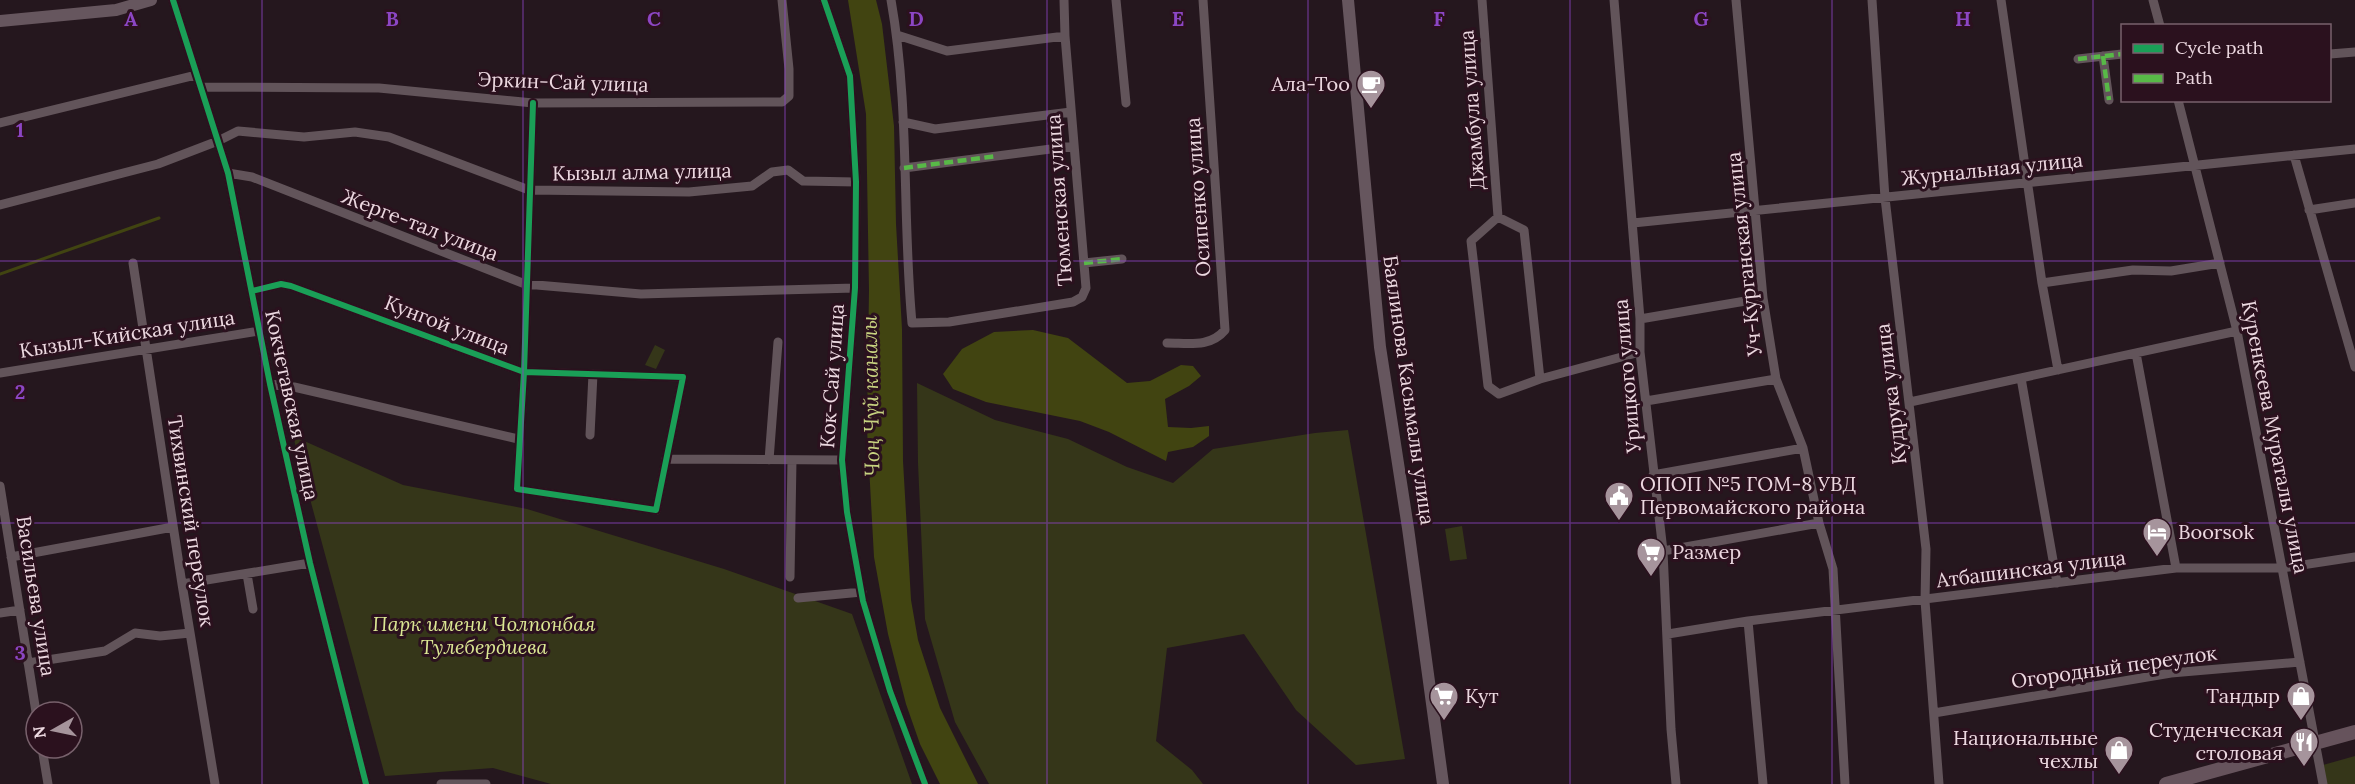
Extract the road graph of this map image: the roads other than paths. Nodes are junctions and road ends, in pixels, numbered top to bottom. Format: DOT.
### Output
graph roads {
  1 [pos="151,0"];
  2 [pos="173,0"];
  3 [pos="782,0"];
  4 [pos="824,0"];
  5 [pos="891,0"];
  6 [pos="1064,0"];
  7 [pos="1116,0"];
  8 [pos="1203,0"];
  9 [pos="1348,0"];
  10 [pos="1482,0"];
  11 [pos="1614,0"];
  12 [pos="1736,0"];
  13 [pos="1872,0"];
  14 [pos="2001,0"];
  15 [pos="2153,0"];
  16 [pos="0,21"];
  17 [pos="2159,24"];
  18 [pos="897,35"];
  19 [pos="1065,36"];
  20 [pos="2355,52"];
  21 [pos="2121,54"];
  22 [pos="2331,54"];
  23 [pos="2103,56"];
  24 [pos="2078,59"];
  25 [pos="196,75"];
  26 [pos="201,87"];
  27 [pos="2109,100"];
  28 [pos="2178,102"];
  29 [pos="533,103"];
  30 [pos="1126,103"];
  31 [pos="1071,112"];
  32 [pos="903,122"];
  33 [pos="0,123"];
  34 [pos="218,141"];
  35 [pos="1074,146"];
  36 [pos="2355,149"];
  37 [pos="2294,155"];
  38 [pos="2194,166"];
  39 [pos="904,168"];
  40 [pos="228,173"];
  41 [pos="856,182"];
  42 [pos="2027,183"];
  43 [pos="529,190"];
  44 [pos="1885,198"];
  45 [pos="2355,203"];
  46 [pos="0,205"];
  47 [pos="2309,210"];
  48 [pos="1756,212"];
  49 [pos="1498,217"];
  50 [pos="1633,223"];
  51 [pos="1122,259"];
  52 [pos="133,263"];
  53 [pos="1084,263"];
  54 [pos="2220,263"];
  55 [pos="2042,283"];
  56 [pos="525,284"];
  57 [pos="855,288"];
  58 [pos="252,291"];
  59 [pos="1763,298"];
  60 [pos="1640,319"];
  61 [pos="259,331"];
  62 [pos="2237,331"];
  63 [pos="778,342"];
  64 [pos="1167,343"];
  65 [pos="147,350"];
  66 [pos="1640,352"];
  67 [pos="2136,353"];
  68 [pos="2355,367"];
  69 [pos="2058,370"];
  70 [pos="524,372"];
  71 [pos="0,373"];
  72 [pos="593,374"];
  73 [pos="2021,378"];
  74 [pos="1540,379"];
  75 [pos="1776,379"];
  76 [pos="270,384"];
  77 [pos="1646,400"];
  78 [pos="1910,402"];
  79 [pos="590,435"];
  80 [pos="518,439"];
  81 [pos="1803,448"];
  82 [pos="666,459"];
  83 [pos="769,460"];
  84 [pos="792,460"];
  85 [pos="842,460"];
  86 [pos="1653,475"];
  87 [pos="0,486"];
  88 [pos="1819,523"];
  89 [pos="173,527"];
  90 [pos="1663,551"];
  91 [pos="11,557"];
  92 [pos="2355,557"];
  93 [pos="310,563"];
  94 [pos="2176,568"];
  95 [pos="2283,568"];
  96 [pos="247,574"];
  97 [pos="790,577"];
  98 [pos="2057,583"];
  99 [pos="182,584"];
  100 [pos="862,592"];
  101 [pos="798,598"];
  102 [pos="1925,601"];
  103 [pos="253,609"];
  104 [pos="20,610"];
  105 [pos="1834,611"];
  106 [pos="0,613"];
  107 [pos="1748,621"];
  108 [pos="190,633"];
  109 [pos="1668,634"];
  110 [pos="2300,662"];
  111 [pos="28,663"];
  112 [pos="34,700"];
  113 [pos="1934,713"];
  114 [pos="2355,732"];
  115 [pos="2315,744"];
  116 [pos="44,760"];
  117 [pos="2207,778"];
  118 [pos="48,784"];
  119 [pos="215,784"];
  120 [pos="366,784"];
  121 [pos="441,784"];
  122 [pos="486,784"];
  123 [pos="925,784"];
  124 [pos="1443,784"];
  125 [pos="1676,784"];
  126 [pos="1763,784"];
  127 [pos="1845,784"];
  128 [pos="1939,784"];
  129 [pos="2166,784"];
  130 [pos="2323,784"];
  1 -- 16 [label="main road"];
  2 -- 25 [label="street, Кокчетавская улица"];
  3 -- 29 [label="street, Эркин-Сай улица"];
  4 -- 41 [label="street, Кок-Сай улица"];
  5 -- 18 [label="street"];
  6 -- 19 [label="street, Тюменская улица"];
  7 -- 30 [label="street"];
  8 -- 64 [label="street, Осипенко улица"];
  9 -- 124 [label="main road, Баялинова Касымалы улица"];
  10 -- 49 [label="street, Джамбула улица"];
  11 -- 50 [label="street, Урицкого улица"];
  12 -- 48 [label="street, Уч-Курганская улица"];
  13 -- 44 [label="street, Кудрука улица"];
  14 -- 42 [label="street"];
  15 -- 17 [label="street"];
  18 -- 19 [label="street"];
  18 -- 32 [label="street"];
  19 -- 31 [label="street, Тюменская улица"];
  20 -- 22 [label="street"];
  21 -- 23 [label="street"];
  23 -- 24 [label="street"];
  23 -- 27 [label="street"];
  25 -- 26 [label="street, Кокчетавская улица"];
  25 -- 33 [label="street"];
  26 -- 29 [label="street, Эркин-Сай улица"];
  26 -- 34 [label="street, Кокчетавская улица"];
  28 -- 38 [label="street, Куренкеева Мураталы улица"];
  29 -- 43 [label="street"];
  31 -- 32 [label="street"];
  31 -- 35 [label="street, Тюменская улица"];
  32 -- 39 [label="street"];
  34 -- 40 [label="street, Кокчетавская улица"];
  34 -- 43 [label="street, Кызыл алма улица"];
  34 -- 46 [label="street, Кызыл алма улица"];
  35 -- 39 [label="street"];
  35 -- 53 [label="street, Тюменская улица"];
  36 -- 37 [label="street, Журнальная улица"];
  37 -- 38 [label="street, Журнальная улица"];
  37 -- 47 [label="street"];
  38 -- 42 [label="street, Журнальная улица"];
  38 -- 54 [label="street, Куренкеева Мураталы улица"];
  39 -- 53 [label="street, Тюменская улица"];
  40 -- 56 [label="street, Жерге-тал улица"];
  40 -- 58 [label="street, Кокчетавская улица"];
  41 -- 43 [label="street, Кызыл алма улица"];
  41 -- 57 [label="street, Кок-Сай улица"];
  42 -- 44 [label="street, Журнальная улица"];
  42 -- 55 [label="street"];
  43 -- 56 [label="street"];
  44 -- 48 [label="street, Журнальная улица"];
  44 -- 78 [label="street, Кудрука улица"];
  45 -- 47 [label="street"];
  47 -- 68 [label="street"];
  48 -- 50 [label="street, Журнальная улица"];
  48 -- 59 [label="street, Уч-Курганская улица"];
  49 -- 74 [label="street"];
  49 -- 74 [label="street"];
  50 -- 60 [label="street, Урицкого улица"];
  51 -- 53 [label="street"];
  52 -- 65 [label="street, Тихвинский переулок"];
  54 -- 55 [label="street"];
  54 -- 62 [label="street, Куренкеева Мураталы улица"];
  55 -- 69 [label="street"];
  56 -- 57 [label="street, Жерге-тал улица"];
  56 -- 70 [label="street"];
  57 -- 85 [label="street, Кок-Сай улица"];
  58 -- 61 [label="street, Кокчетавская улица"];
  58 -- 70 [label="street, Кунгой улица"];
  59 -- 60 [label="street"];
  59 -- 75 [label="street, Уч-Курганская улица"];
  60 -- 66 [label="street, Урицкого улица"];
  61 -- 65 [label="street, Кызыл-Кийская улица"];
  61 -- 76 [label="street, Кокчетавская улица"];
  62 -- 67 [label="street"];
  62 -- 95 [label="street, Куренкеева Мураталы улица"];
  63 -- 83 [label="street"];
  65 -- 71 [label="street, Кызыл-Кийская улица"];
  65 -- 89 [label="street, Тихвинский переулок"];
  66 -- 74 [label="street"];
  66 -- 77 [label="street, Урицкого улица"];
  67 -- 69 [label="street"];
  67 -- 94 [label="street"];
  69 -- 73 [label="street"];
  70 -- 72 [label="street, Кунгой улица"];
  70 -- 80 [label="street"];
  72 -- 79 [label="street"];
  72 -- 82 [label="street, Кунгой улица"];
  73 -- 78 [label="street"];
  73 -- 98 [label="street"];
  75 -- 77 [label="street"];
  75 -- 81 [label="street, Уч-Курганская улица"];
  76 -- 80 [label="street"];
  76 -- 93 [label="street, Кокчетавская улица"];
  77 -- 86 [label="street, Урицкого улица"];
  78 -- 102 [label="street, Кудрука улица"];
  80 -- 82 [label="street, Кунгой улица"];
  81 -- 86 [label="street"];
  81 -- 88 [label="street, Уч-Курганская улица"];
  82 -- 83 [label="street"];
  83 -- 84 [label="street"];
  84 -- 85 [label="street"];
  84 -- 97 [label="street"];
  85 -- 100 [label="street, Кок-Сай улица"];
  86 -- 90 [label="street, Урицкого улица"];
  87 -- 91 [label="street, Васильева улица"];
  88 -- 90 [label="street"];
  88 -- 105 [label="street, Уч-Курганская улица"];
  89 -- 91 [label="street"];
  89 -- 99 [label="street, Тихвинский переулок"];
  90 -- 109 [label="street, Урицкого улица"];
  91 -- 104 [label="street, Васильева улица"];
  92 -- 95 [label="street, Атбашинская улица"];
  93 -- 96 [label="street"];
  93 -- 120 [label="street, Кокчетавская улица"];
  94 -- 95 [label="street, Атбашинская улица"];
  94 -- 98 [label="street, Атбашинская улица"];
  95 -- 110 [label="street, Куренкеева Мураталы улица"];
  96 -- 99 [label="street"];
  96 -- 103 [label="street"];
  98 -- 102 [label="street, Атбашинская улица"];
  99 -- 108 [label="street, Тихвинский переулок"];
  100 -- 101 [label="street"];
  100 -- 123 [label="street, Кок-Сай улица"];
  102 -- 105 [label="street, Атбашинская улица"];
  102 -- 113 [label="street, Кудрука улица"];
  104 -- 106 [label="street"];
  104 -- 111 [label="street, Васильева улица"];
  105 -- 107 [label="street, Атбашинская улица"];
  105 -- 127 [label="street, Уч-Курганская улица"];
  107 -- 109 [label="street, Атбашинская улица"];
  107 -- 126 [label="street"];
  108 -- 111 [label="street"];
  108 -- 119 [label="street, Тихвинский переулок"];
  109 -- 125 [label="street, Урицкого улица"];
  110 -- 113 [label="street, Огородный переулок"];
  110 -- 115 [label="street, Куренкеева Мураталы улица"];
  111 -- 112 [label="street, Васильева улица"];
  113 -- 128 [label="street, Кудрука улица"];
  114 -- 115 [label="main road"];
  115 -- 117 [label="main road"];
  115 -- 130 [label="street, Куренкеева Мураталы улица"];
  116 -- 118 [label="street"];
  117 -- 129 [label="main road"];
  121 -- 122 [label="street"];
}
